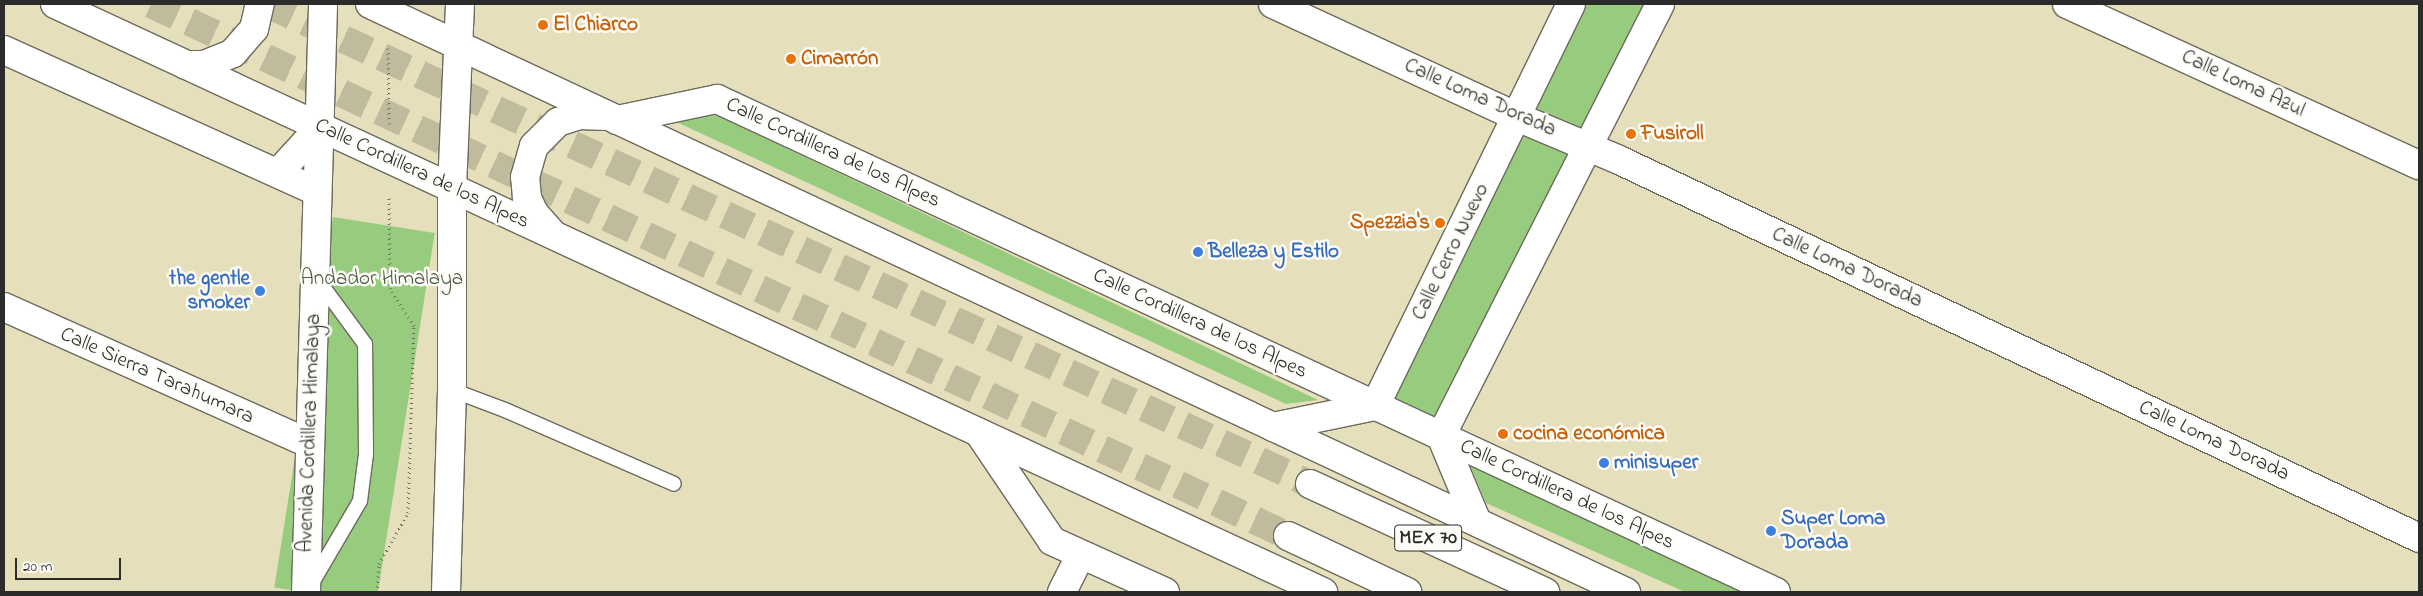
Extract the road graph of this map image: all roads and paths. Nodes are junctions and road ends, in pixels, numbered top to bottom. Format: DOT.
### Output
graph roads {
  1 [pos="55,4"];
  2 [pos="260,4"];
  3 [pos="322,4"];
  4 [pos="460,4"];
  5 [pos="1273,4"];
  6 [pos="1571,4"];
  7 [pos="1660,4"];
  8 [pos="2067,4"];
  9 [pos="379,8"];
  10 [pos="458,45"];
  11 [pos="4,50"];
  12 [pos="173,59"];
  13 [pos="1518,117"];
  14 [pos="617,120"];
  15 [pos="320,127"];
  16 [pos="1588,146"];
  17 [pos="389,159"];
  18 [pos="2419,165"];
  19 [pos="278,173"];
  20 [pos="452,188"];
  21 [pos="317,191"];
  22 [pos="554,235"];
  23 [pos="315,276"];
  24 [pos="4,307"];
  25 [pos="452,390"];
  26 [pos="1375,406"];
  27 [pos="1273,427"];
  28 [pos="979,433"];
  29 [pos="1441,436"];
  30 [pos="310,444"];
  31 [pos="674,484"];
  32 [pos="1310,484"];
  33 [pos="1477,522"];
  34 [pos="1288,536"];
  35 [pos="2419,538"];
  36 [pos="1081,554"];
  37 [pos="445,588"];
  38 [pos="306,592"];
  39 [pos="377,592"];
  40 [pos="1062,592"];
  41 [pos="1165,592"];
  42 [pos="1323,592"];
  43 [pos="1407,592"];
  44 [pos="1545,592"];
  45 [pos="1626,592"];
  46 [pos="1776,592"];
  1 -- 12 [label="main road, Calle Cordillera de los Alpes"];
  2 -- 12 [label="main road"];
  3 -- 15 [label="main road, Avenida Cordillera Himalaya"];
  4 -- 10 [label="main road"];
  5 -- 13 [label="main road, Calle Loma Dorada"];
  6 -- 13 [label="main road, Calle Cerro Nuevo"];
  7 -- 16 [label="main road"];
  8 -- 18 [label="main road, Calle Loma Azul"];
  9 -- 10 [label="main road"];
  9 -- 17 [label="path"];
  10 -- 14 [label="main road"];
  10 -- 20 [label="main road"];
  11 -- 19 [label="main road"];
  12 -- 15 [label="main road, Calle Cordillera de los Alpes"];
  13 -- 16 [label="main road, Calle Loma Dorada"];
  13 -- 26 [label="main road, Calle Cerro Nuevo"];
  14 -- 22 [label="main road"];
  14 -- 26 [label="main road, Calle Cordillera de los Alpes"];
  14 -- 27 [label="main road"];
  15 -- 17 [label="main road, Calle Cordillera de los Alpes"];
  15 -- 19 [label="main road"];
  15 -- 21 [label="main road, Avenida Cordillera Himalaya"];
  16 -- 29 [label="main road"];
  16 -- 35 [label="main road, Calle Loma Dorada"];
  17 -- 20 [label="main road, Calle Cordillera de los Alpes"];
  17 -- 39 [label="path"];
  19 -- 21 [label="main road"];
  20 -- 22 [label="main road, Calle Cordillera de los Alpes"];
  20 -- 25 [label="main road"];
  21 -- 23 [label="main road, Avenida Cordillera Himalaya"];
  22 -- 28 [label="main road, Calle Cordillera de los Alpes"];
  23 -- 30 [label="main road, Avenida Cordillera Himalaya"];
  23 -- 38 [label="lane"];
  24 -- 30 [label="main road, Calle Sierra Tarahumara"];
  25 -- 31 [label="lane"];
  25 -- 37 [label="main road"];
  26 -- 27 [label="main road"];
  26 -- 29 [label="main road, Calle Cordillera de los Alpes"];
  27 -- 33 [label="main road"];
  28 -- 36 [label="main road"];
  28 -- 42 [label="main road, Calle Cordillera de los Alpes"];
  29 -- 33 [label="main road"];
  29 -- 46 [label="main road, Calle Cordillera de los Alpes"];
  30 -- 38 [label="main road, Avenida Cordillera Himalaya"];
  32 -- 44 [label="main road, MEX 70"];
  33 -- 45 [label="main road"];
  34 -- 43 [label="main road, MEX 70"];
  36 -- 40 [label="main road"];
  36 -- 41 [label="main road"];
}
